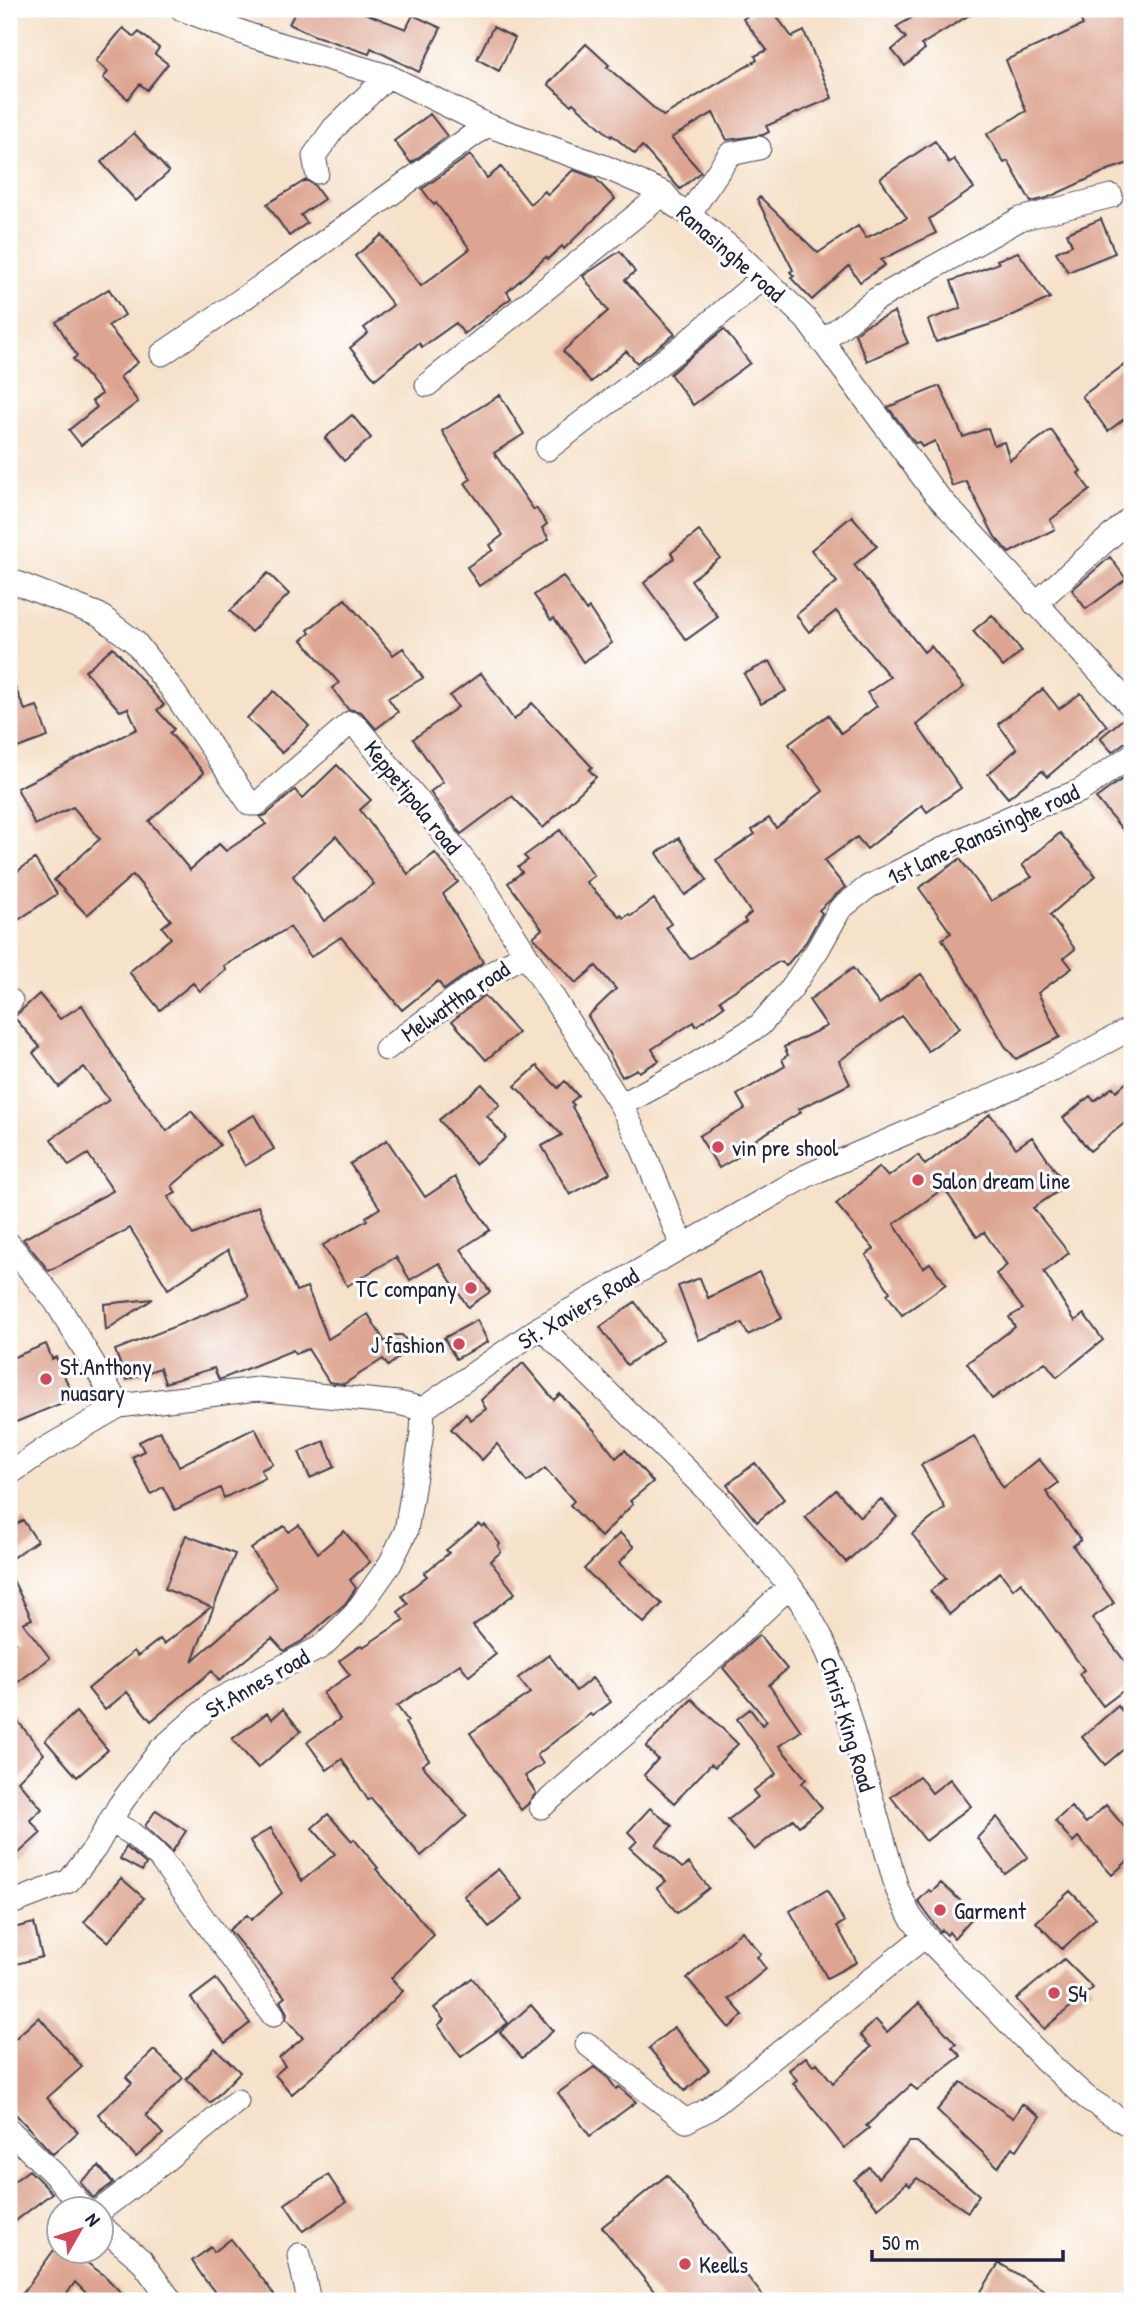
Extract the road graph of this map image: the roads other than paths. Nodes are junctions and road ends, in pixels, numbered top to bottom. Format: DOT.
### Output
graph roads {
  1 [pos="182,9"];
  2 [pos="388,76"];
  3 [pos="486,125"];
  4 [pos="759,148"];
  5 [pos="317,172"];
  6 [pos="664,193"];
  7 [pos="1111,196"];
  8 [pos="689,214"];
  9 [pos="762,278"];
  10 [pos="822,342"];
  11 [pos="162,354"];
  12 [pos="427,385"];
  13 [pos="547,449"];
  14 [pos="1132,517"];
  15 [pos="9,580"];
  16 [pos="1035,604"];
  17 [pos="1132,707"];
  18 [pos="1132,755"];
  19 [pos="525,954"];
  20 [pos="1132,1028"];
  21 [pos="386,1049"];
  22 [pos="621,1105"];
  23 [pos="9,1244"];
  24 [pos="682,1246"];
  25 [pos="541,1327"];
  26 [pos="119,1406"];
  27 [pos="423,1409"];
  28 [pos="9,1474"];
  29 [pos="790,1586"];
  30 [pos="541,1807"];
  31 [pos="110,1821"];
  32 [pos="9,1904"];
  33 [pos="925,1936"];
  34 [pos="273,2015"];
  35 [pos="587,2044"];
  36 [pos="237,2101"];
  37 [pos="1132,2127"];
  38 [pos="9,2130"];
  39 [pos="71,2194"];
  40 [pos="116,2198"];
  41 [pos="116,2239"];
  42 [pos="299,2255"];
  43 [pos="171,2301"];
  44 [pos="309,2301"];
  1 -- 2 [label="street, Ranasinghe road"];
  2 -- 3 [label="street, Ranasinghe road"];
  2 -- 5 [label="street"];
  3 -- 6 [label="street, Ranasinghe road"];
  3 -- 11 [label="street"];
  4 -- 8 [label="street"];
  6 -- 8 [label="street, Ranasinghe road"];
  6 -- 12 [label="street"];
  7 -- 10 [label="street"];
  8 -- 9 [label="street, Ranasinghe road"];
  9 -- 10 [label="street, Ranasinghe road"];
  9 -- 13 [label="street"];
  10 -- 16 [label="street, Ranasinghe road"];
  14 -- 16 [label="street"];
  15 -- 19 [label="street, Keppetipola road"];
  16 -- 17 [label="street, Ranasinghe road"];
  18 -- 22 [label="street, 1st lane-Ranasinghe road"];
  19 -- 21 [label="street, Melwattha road"];
  19 -- 22 [label="street, Keppetipola road"];
  20 -- 24 [label="street, St. Xaviers Road"];
  22 -- 24 [label="street, Keppetipola road"];
  23 -- 26 [label="street"];
  24 -- 25 [label="street, St. Xaviers Road"];
  25 -- 27 [label="street, St. Xaviers Road"];
  25 -- 29 [label="street, Christ King Road"];
  26 -- 27 [label="street"];
  26 -- 28 [label="street"];
  27 -- 31 [label="street, St.Annes road"];
  29 -- 30 [label="street"];
  29 -- 33 [label="street, Christ King Road"];
  31 -- 32 [label="street, St.Annes road"];
  31 -- 34 [label="street"];
  33 -- 35 [label="street"];
  33 -- 37 [label="street, Christ King Road"];
  36 -- 40 [label="street"];
  38 -- 39 [label="street"];
  41 -- 43 [label="street"];
  42 -- 44 [label="street"];
}
